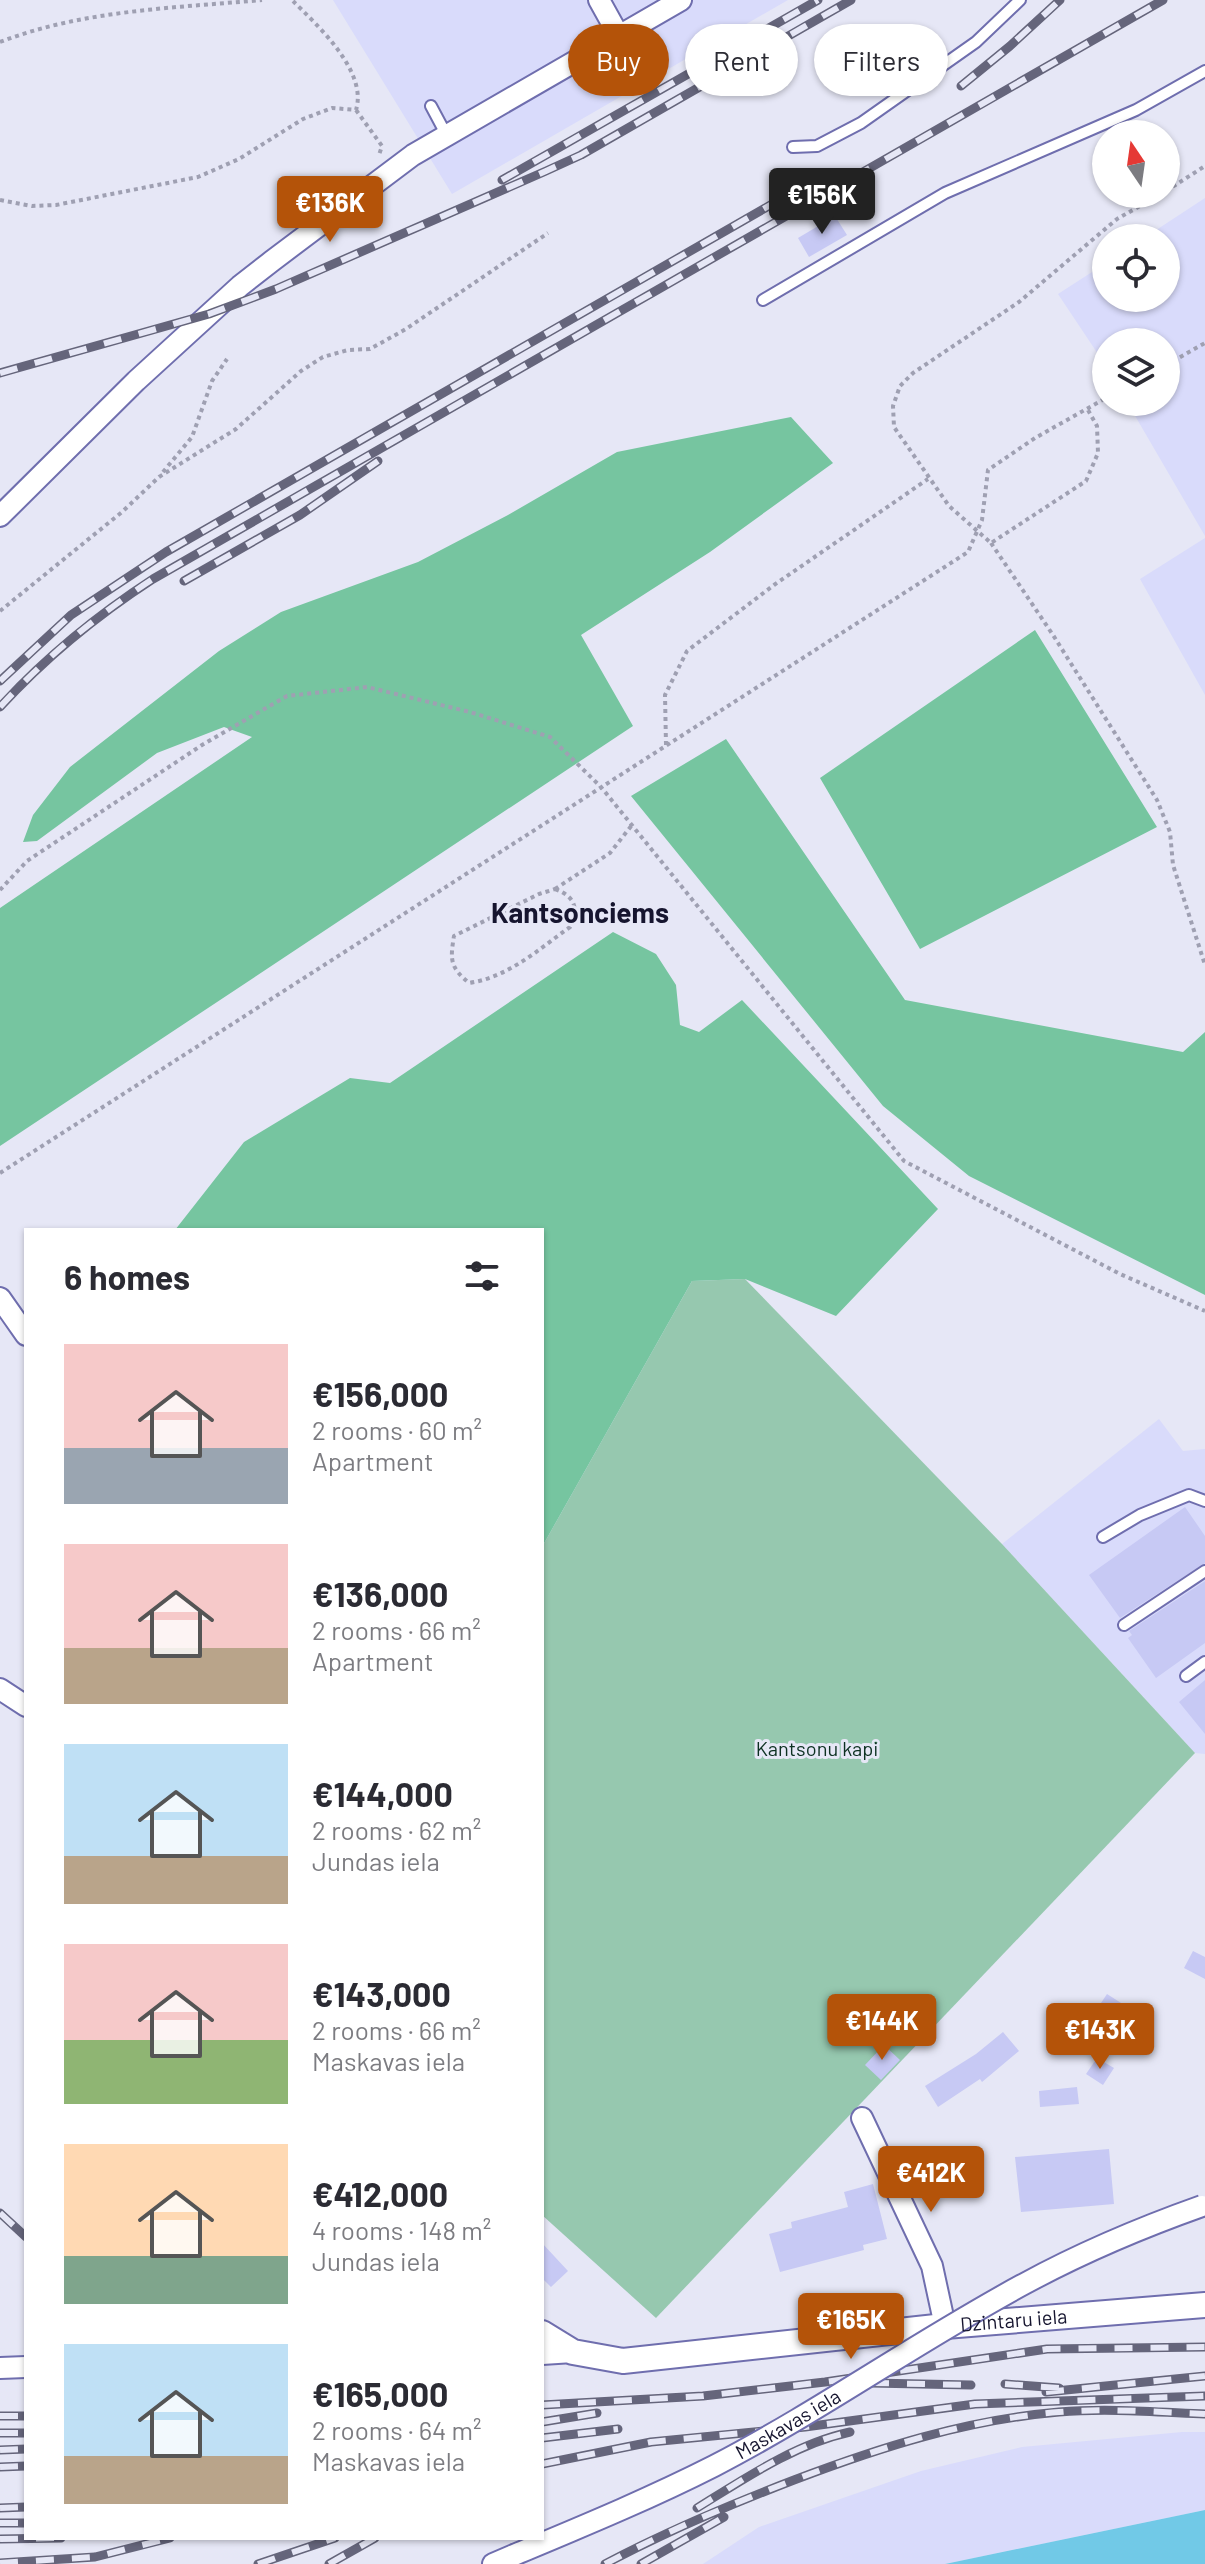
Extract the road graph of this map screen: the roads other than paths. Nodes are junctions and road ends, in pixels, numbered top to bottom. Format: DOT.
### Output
graph roads {
  1 [pos="599,0"];
  2 [pos="681,0"];
  3 [pos="1020,0"];
  4 [pos="612,24"];
  5 [pos="640,24"];
  6 [pos="568,66"];
  7 [pos="1205,71"];
  8 [pos="431,106"];
  9 [pos="447,136"];
  10 [pos="793,147"];
  11 [pos="763,300"];
  12 [pos="0,516"];
  13 [pos="0,1298"];
  14 [pos="24,1332"];
  15 [pos="1205,1501"];
  16 [pos="1103,1537"];
  17 [pos="1205,1571"];
  18 [pos="1124,1625"];
  19 [pos="1205,1662"];
  20 [pos="1186,1676"];
  21 [pos="0,1689"];
  22 [pos="24,1705"];
  23 [pos="862,2118"];
  24 [pos="1204,2205"];
  25 [pos="1205,2305"];
  26 [pos="945,2326"];
  27 [pos="544,2334"];
  28 [pos="573,2352"];
  29 [pos="544,2354"];
  30 [pos="24,2367"];
  31 [pos="0,2368"];
  32 [pos="493,2564"];
  1 -- 4 [label="street"];
  2 -- 5 [label="street"];
  3 -- 10 [label="lane"];
  6 -- 9 [label="street"];
  7 -- 11 [label="lane"];
  8 -- 9 [label="lane"];
  9 -- 12 [label="street"];
  13 -- 14 [label="street"];
  15 -- 16 [label="lane"];
  17 -- 18 [label="lane"];
  19 -- 20 [label="lane"];
  21 -- 22 [label="street"];
  23 -- 26 [label="street"];
  24 -- 32 [label="street, Maskavas iela, bridge"];
  25 -- 26 [label="street, Dzintaru iela"];
  26 -- 28 [label="street, Dzintaru iela"];
  27 -- 28 [label="street, Dzintaru iela"];
  28 -- 29 [label="street"];
  30 -- 31 [label="street"];
}
